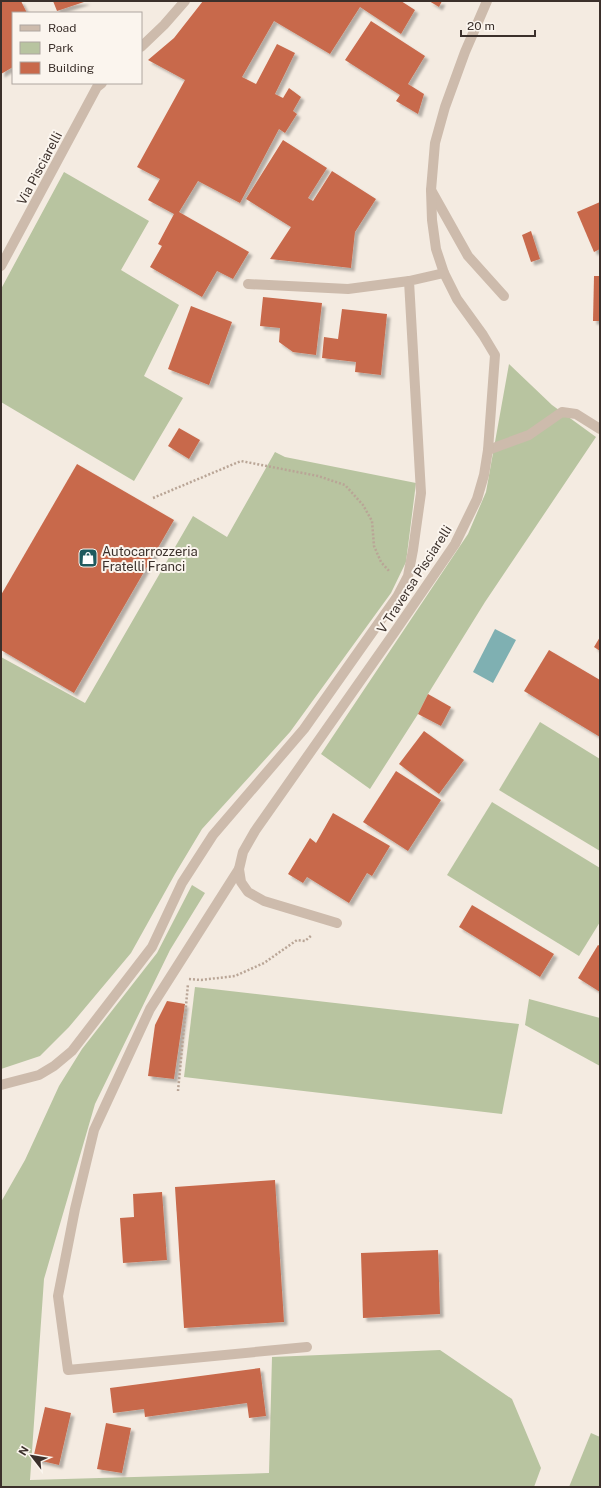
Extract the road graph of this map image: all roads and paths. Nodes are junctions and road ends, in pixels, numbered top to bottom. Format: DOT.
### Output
graph roads {
  1 [pos="185,1"];
  2 [pos="487,1"];
  3 [pos="142,45"];
  4 [pos="101,84"];
  5 [pos="431,190"];
  6 [pos="1,266"];
  7 [pos="444,273"];
  8 [pos="409,282"];
  9 [pos="248,284"];
  10 [pos="504,296"];
  11 [pos="600,429"];
  12 [pos="488,450"];
  13 [pos="153,498"];
  14 [pos="408,576"];
  15 [pos="239,869"];
  16 [pos="334,922"];
  17 [pos="1,1085"];
  18 [pos="178,1092"];
  19 [pos="307,1347"];
  1 -- 3 [label="street"];
  2 -- 5 [label="street, V Traversa Pisciarelli"];
  4 -- 6 [label="street, Via Pisciarelli"];
  5 -- 7 [label="street, V Traversa Pisciarelli"];
  5 -- 10 [label="street"];
  7 -- 8 [label="street"];
  7 -- 12 [label="street, V Traversa Pisciarelli"];
  8 -- 9 [label="street"];
  8 -- 14 [label="street"];
  11 -- 12 [label="street"];
  12 -- 15 [label="street, V Traversa Pisciarelli"];
  13 -- 14 [label="path"];
  14 -- 17 [label="street"];
  15 -- 16 [label="street"];
  15 -- 19 [label="street, V Traversa Pisciarelli"];
  16 -- 18 [label="path"];
}
